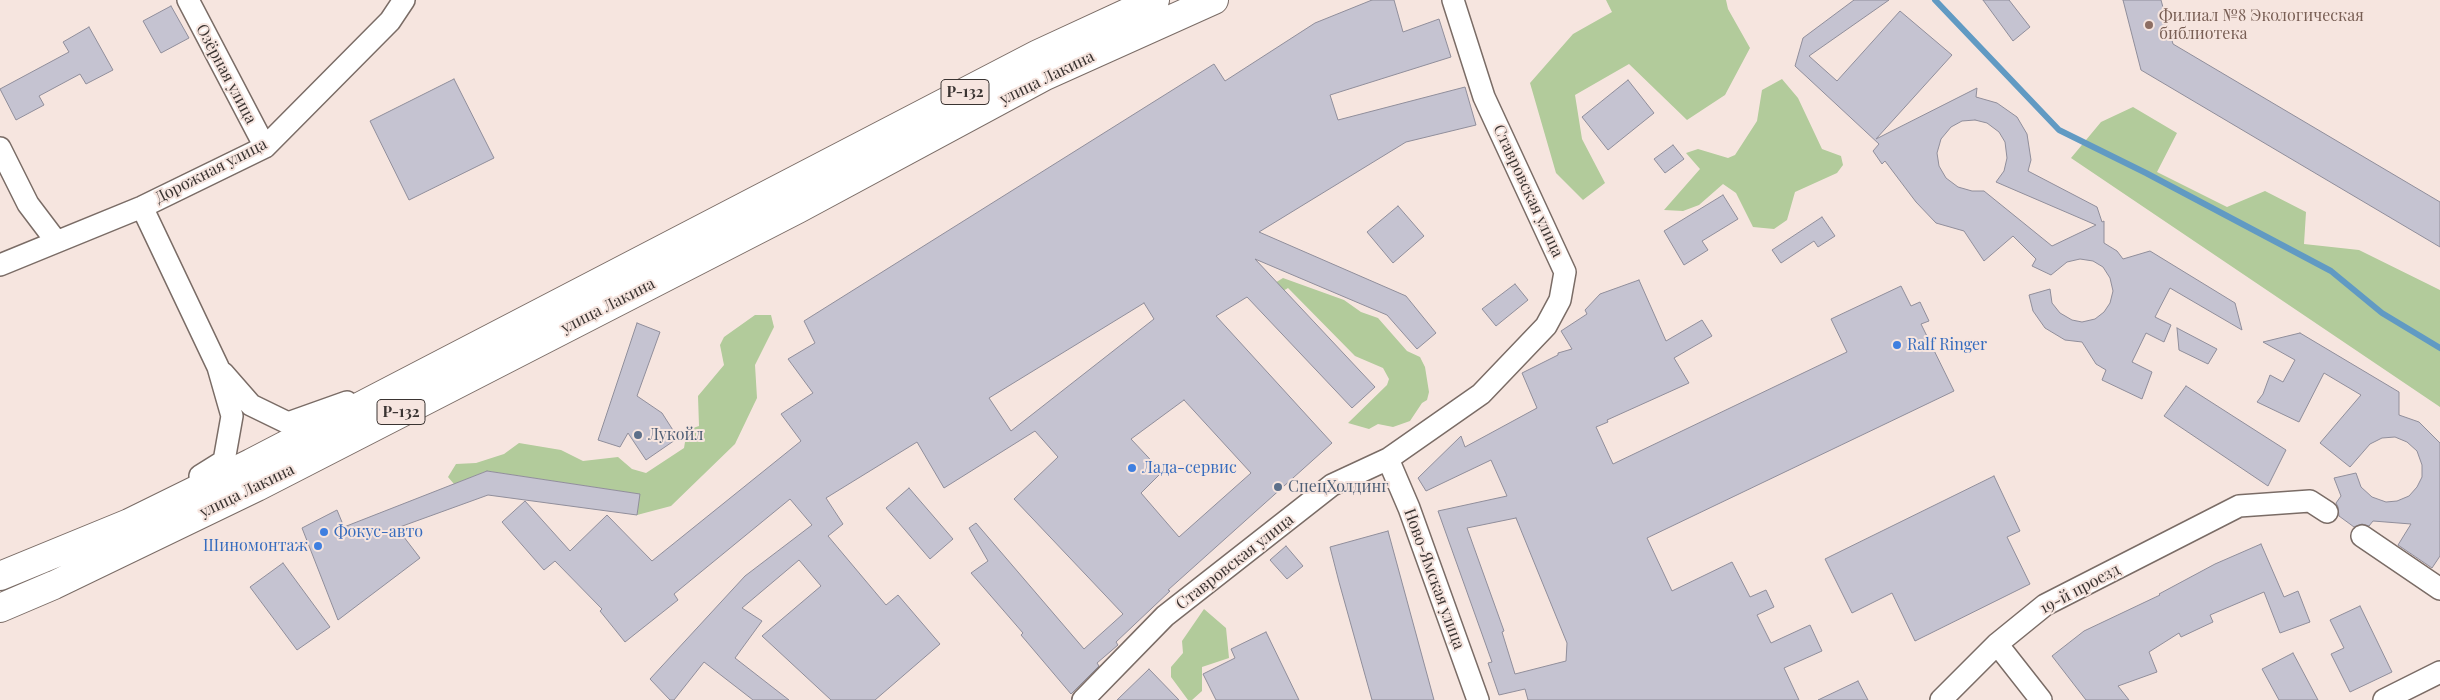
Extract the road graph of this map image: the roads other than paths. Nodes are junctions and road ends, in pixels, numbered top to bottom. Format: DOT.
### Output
graph roads {
  1 [pos="188,0"];
  2 [pos="404,0"];
  3 [pos="1155,0"];
  4 [pos="1214,0"];
  5 [pos="1453,0"];
  6 [pos="265,147"];
  7 [pos="0,148"];
  8 [pos="142,207"];
  9 [pos="56,242"];
  10 [pos="0,265"];
  11 [pos="218,367"];
  12 [pos="406,383"];
  13 [pos="1388,459"];
  14 [pos="2327,512"];
  15 [pos="128,523"];
  16 [pos="2362,536"];
  17 [pos="0,576"];
  18 [pos="2440,589"];
  19 [pos="0,608"];
  20 [pos="1997,644"];
  21 [pos="2440,672"];
  22 [pos="1083,700"];
  23 [pos="1478,700"];
  24 [pos="1941,700"];
  25 [pos="2041,700"];
  26 [pos="2384,700"];
  1 -- 6 [label="street, Озёрная улица"];
  2 -- 6 [label="street, Дорожная улица"];
  3 -- 12 [label="highway, улица Лакина / Р-132"];
  4 -- 19 [label="highway, улица Лакина / Р-132"];
  5 -- 13 [label="street, Ставровская улица"];
  6 -- 8 [label="street, Дорожная улица"];
  7 -- 9 [label="street"];
  8 -- 9 [label="street, Дорожная улица"];
  8 -- 11 [label="street"];
  9 -- 10 [label="street, Дорожная улица"];
  11 -- 12 [label="street"];
  11 -- 15 [label="street"];
  12 -- 15 [label="highway, улица Лакина / Р-132"];
  13 -- 22 [label="street, Ставровская улица"];
  13 -- 23 [label="street, Ново-Ямская улица"];
  14 -- 20 [label="street, 19-й проезд"];
  15 -- 17 [label="highway, улица Лакина / Р-132"];
  16 -- 18 [label="street"];
  20 -- 24 [label="street, 19-й проезд"];
  20 -- 25 [label="street"];
  21 -- 26 [label="street"];
}
